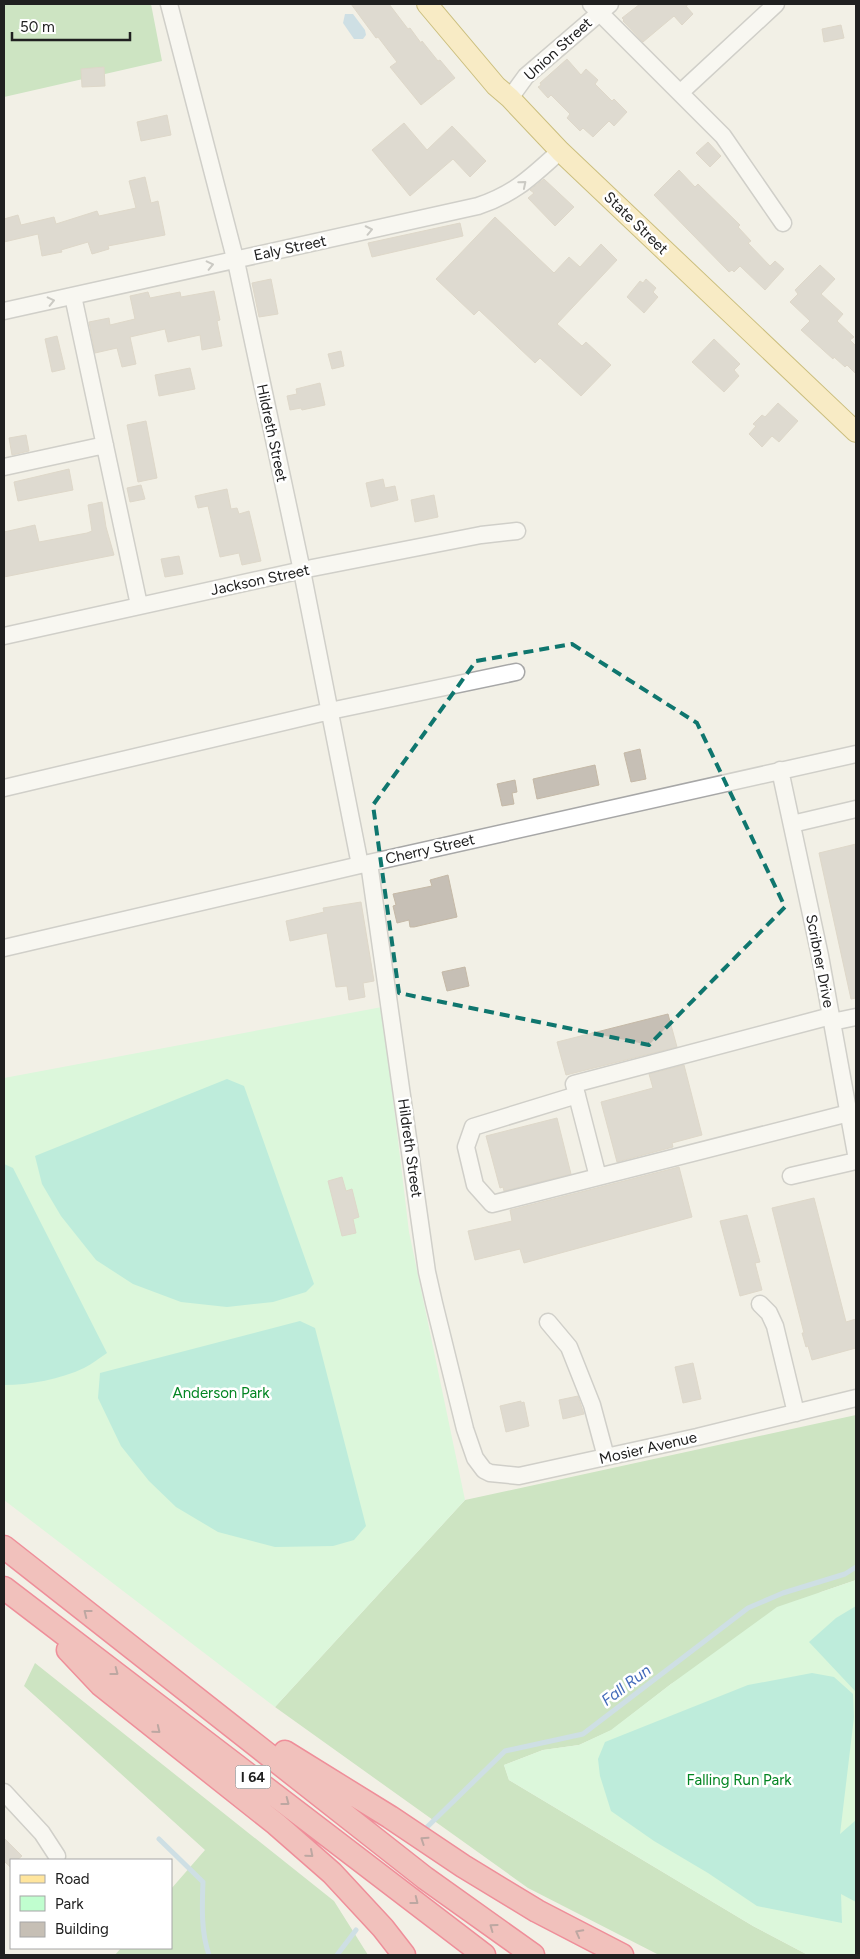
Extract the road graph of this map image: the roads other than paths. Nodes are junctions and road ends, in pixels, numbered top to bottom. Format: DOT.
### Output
graph roads {
  1 [pos="169,4"];
  2 [pos="427,4"];
  3 [pos="776,4"];
  4 [pos="600,7"];
  5 [pos="680,93"];
  6 [pos="510,98"];
  7 [pos="560,150"];
  8 [pos="783,223"];
  9 [pos="236,260"];
  10 [pos="73,296"];
  11 [pos="4,311"];
  12 [pos="856,432"];
  13 [pos="105,445"];
  14 [pos="4,467"];
  15 [pos="517,531"];
  16 [pos="302,571"];
  17 [pos="140,605"];
  18 [pos="4,636"];
  19 [pos="516,672"];
  20 [pos="330,711"];
  21 [pos="856,754"];
  22 [pos="780,770"];
  23 [pos="4,788"];
  24 [pos="856,809"];
  25 [pos="792,824"];
  26 [pos="365,864"];
  27 [pos="4,948"];
  28 [pos="856,1017"];
  29 [pos="832,1019"];
  30 [pos="576,1095"];
  31 [pos="848,1113"];
  32 [pos="856,1154"];
  33 [pos="856,1161"];
  34 [pos="791,1176"];
  35 [pos="598,1177"];
  36 [pos="760,1304"];
  37 [pos="548,1322"];
  38 [pos="856,1398"];
  39 [pos="796,1413"];
  40 [pos="465,1429"];
  41 [pos="606,1457"];
  42 [pos="4,1547"];
  43 [pos="12,1594"];
  44 [pos="180,1687"];
  45 [pos="4,1792"];
  46 [pos="351,1820"];
  47 [pos="58,1856"];
  48 [pos="404,1955"];
  49 [pos="484,1955"];
  50 [pos="500,1955"];
  51 [pos="533,1955"];
  52 [pos="622,1955"];
  1 -- 9 [label="street, Hildreth Street"];
  2 -- 6 [label="main road, State Street"];
  3 -- 5 [label="street"];
  4 -- 5 [label="street"];
  4 -- 6 [label="street, Union Street"];
  5 -- 8 [label="street"];
  6 -- 7 [label="main road, State Street"];
  9 -- 7 [label="street, Ealy Street, one-way"];
  7 -- 12 [label="main road, State Street"];
  10 -- 9 [label="street, Ealy Street, one-way"];
  9 -- 16 [label="street, Hildreth Street"];
  11 -- 10 [label="street, Ealy Street, one-way"];
  10 -- 13 [label="street"];
  13 -- 14 [label="street"];
  13 -- 17 [label="street"];
  15 -- 16 [label="street, Jackson Street"];
  16 -- 17 [label="street, Jackson Street"];
  16 -- 20 [label="street, Hildreth Street"];
  17 -- 18 [label="street, Jackson Street"];
  19 -- 20 [label="street"];
  20 -- 23 [label="street"];
  20 -- 26 [label="street, Hildreth Street"];
  21 -- 22 [label="street, Cherry Street"];
  22 -- 25 [label="street, Scribner Drive"];
  22 -- 26 [label="street, Cherry Street"];
  24 -- 25 [label="street"];
  25 -- 29 [label="street, Scribner Drive"];
  26 -- 27 [label="street, Cherry Street"];
  26 -- 40 [label="street, Hildreth Street"];
  28 -- 29 [label="street"];
  29 -- 30 [label="street"];
  29 -- 31 [label="street, Scribner Drive"];
  30 -- 35 [label="street"];
  30 -- 35 [label="street"];
  31 -- 32 [label="street, Scribner Drive"];
  31 -- 35 [label="street"];
  33 -- 34 [label="street"];
  36 -- 39 [label="street"];
  37 -- 41 [label="street"];
  38 -- 39 [label="street, Mosier Avenue"];
  39 -- 41 [label="street, Mosier Avenue"];
  40 -- 41 [label="street, Mosier Avenue"];
  44 -- 42 [label="highway, I 64, one-way"];
  43 -- 48 [label="highway, one-way"];
  43 -- 49 [label="highway, I 64, one-way"];
  44 -- 46 [label="highway, I 64"];
  52 -- 44 [label="highway, one-way"];
  45 -- 47 [label="street"];
  46 -- 50 [label="highway"];
  51 -- 46 [label="highway, I 64, one-way"];
}
